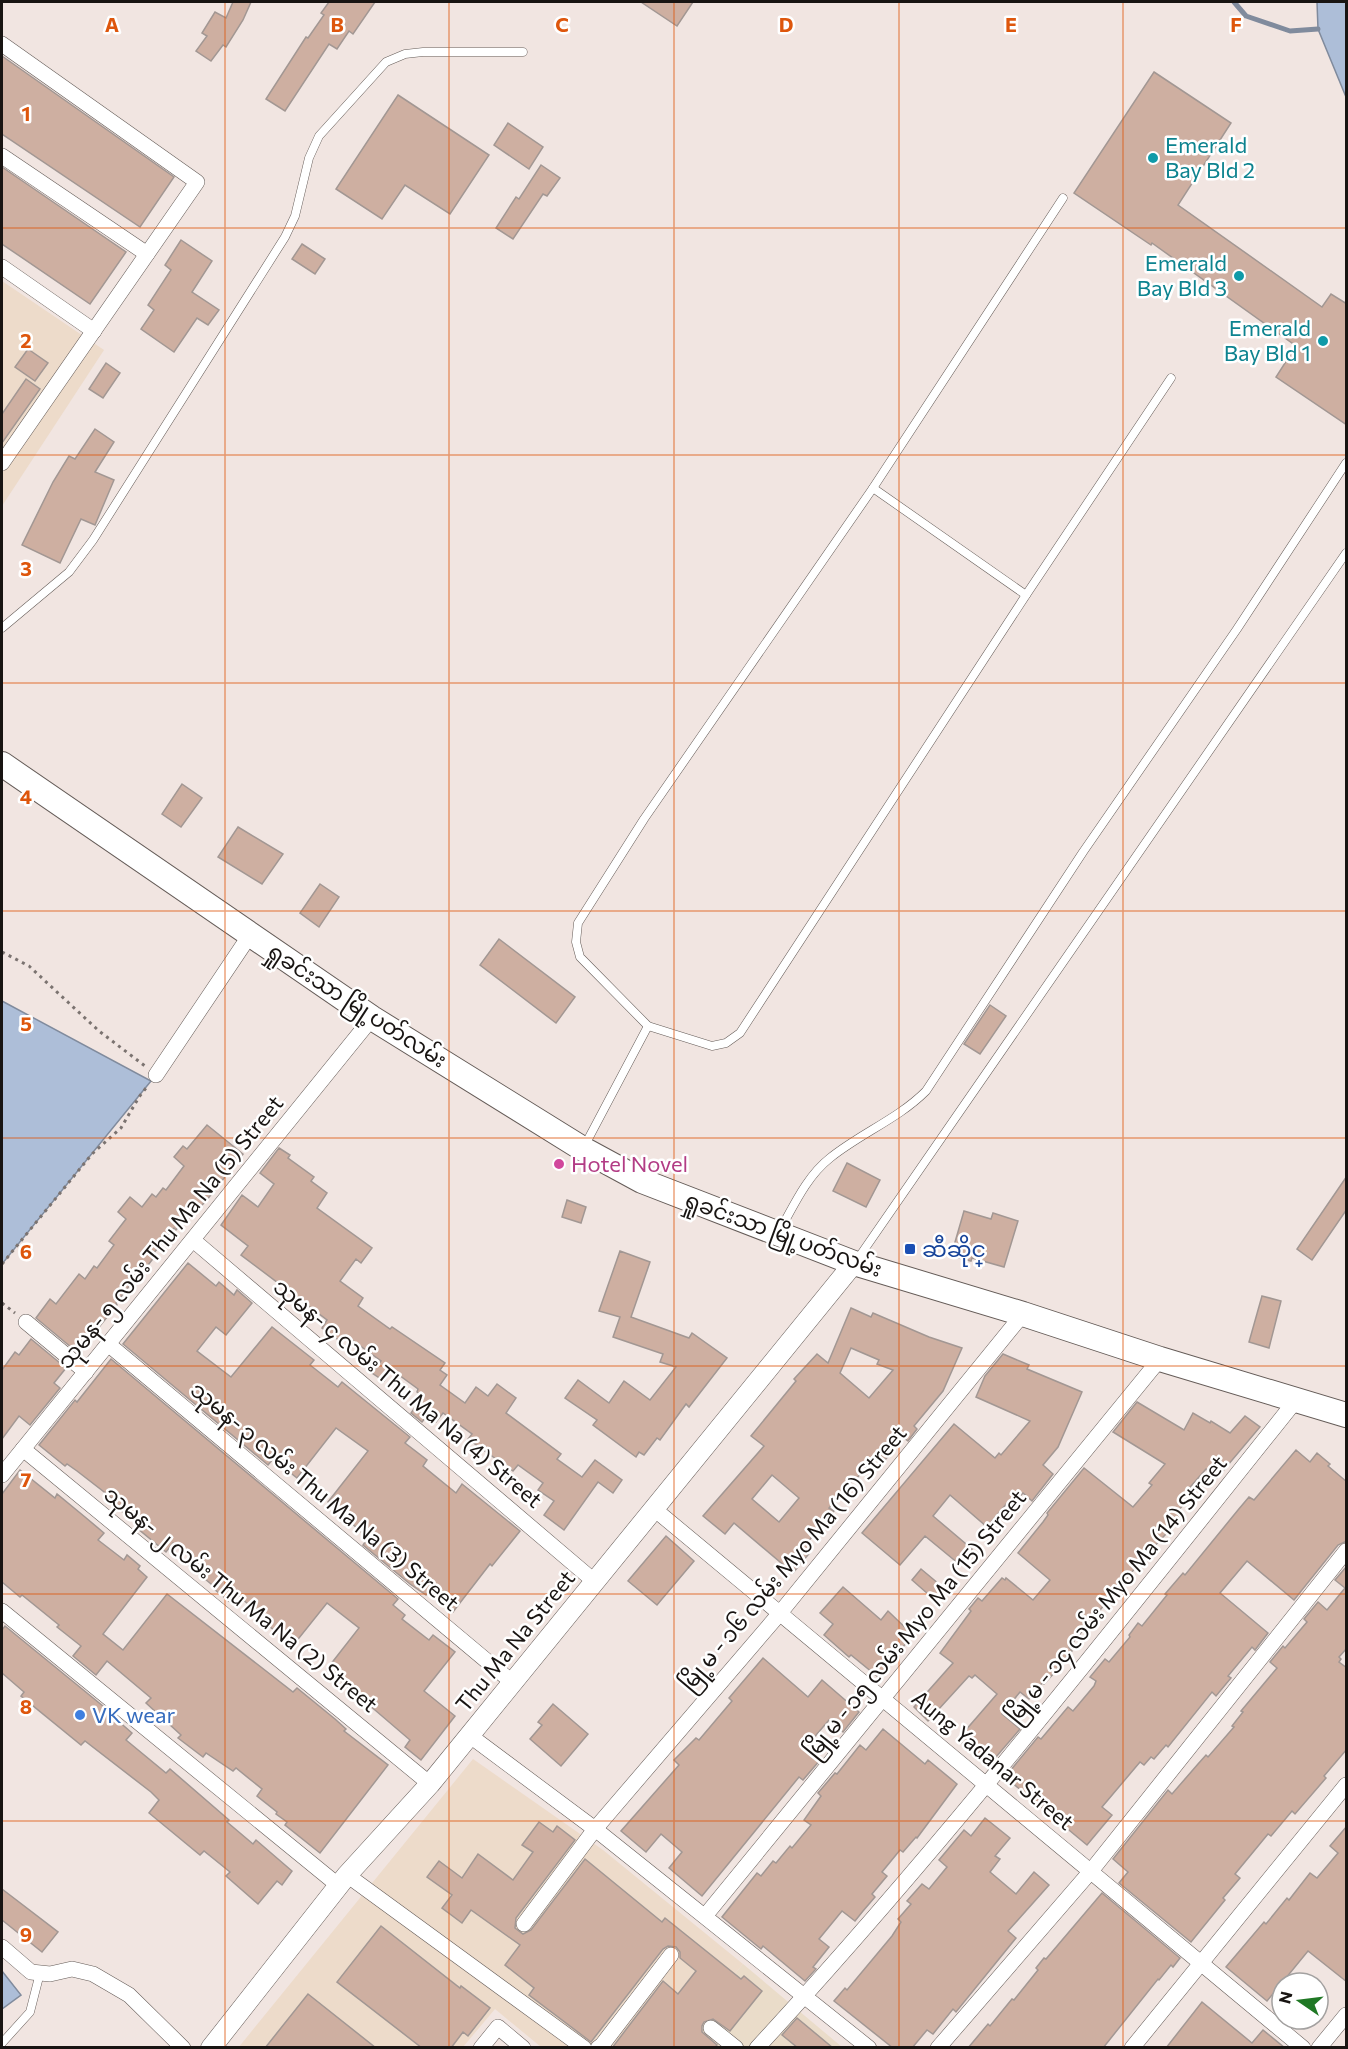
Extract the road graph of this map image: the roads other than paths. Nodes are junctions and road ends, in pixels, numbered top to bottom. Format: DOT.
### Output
graph roads {
  1 [pos="2,44"];
  2 [pos="523,52"];
  3 [pos="2,156"];
  4 [pos="1063,198"];
  5 [pos="147,254"];
  6 [pos="2,267"];
  7 [pos="94,330"];
  8 [pos="1171,378"];
  9 [pos="1347,463"];
  10 [pos="2,464"];
  11 [pos="873,488"];
  12 [pos="1347,554"];
  13 [pos="1026,595"];
  14 [pos="2,628"];
  15 [pos="2,764"];
  16 [pos="250,935"];
  17 [pos="372,1018"];
  18 [pos="648,1026"];
  19 [pos="156,1075"];
  20 [pos="583,1149"];
  21 [pos="778,1234"];
  22 [pos="193,1240"];
  23 [pos="854,1263"];
  24 [pos="1023,1314"];
  25 [pos="26,1322"];
  26 [pos="108,1344"];
  27 [pos="1160,1359"];
  28 [pos="86,1372"];
  29 [pos="1297,1399"];
  30 [pos="1347,1415"];
  31 [pos="23,1449"];
  32 [pos="2,1475"];
  33 [pos="653,1508"];
  34 [pos="1347,1551"];
  35 [pos="594,1581"];
  36 [pos="2,1611"];
  37 [pos="780,1613"];
  38 [pos="512,1682"];
  39 [pos="884,1699"];
  40 [pos="469,1736"];
  41 [pos="430,1784"];
  42 [pos="987,1785"];
  43 [pos="1347,1785"];
  44 [pos="595,1829"];
  45 [pos="1091,1871"];
  46 [pos="343,1881"];
  47 [pos="705,1916"];
  48 [pos="524,1924"];
  49 [pos="2,1947"];
  50 [pos="671,1955"];
  51 [pos="1201,1963"];
  52 [pos="40,1973"];
  53 [pos="804,1997"];
  54 [pos="1347,2015"];
  55 [pos="711,2028"];
  56 [pos="2,2043"];
  57 [pos="183,2048"];
  58 [pos="211,2048"];
  59 [pos="481,2048"];
  60 [pos="523,2048"];
  61 [pos="584,2048"];
  62 [pos="598,2048"];
  63 [pos="736,2048"];
  64 [pos="756,2048"];
  65 [pos="869,2048"];
  66 [pos="938,2048"];
  67 [pos="1132,2048"];
  68 [pos="1303,2048"];
  69 [pos="1319,2048"];
  1 -- 5 [label="street"];
  2 -- 14 [label="lane"];
  3 -- 5 [label="street"];
  4 -- 11 [label="lane"];
  5 -- 7 [label="street"];
  6 -- 7 [label="street"];
  7 -- 10 [label="street"];
  8 -- 13 [label="lane"];
  9 -- 21 [label="lane"];
  11 -- 13 [label="lane"];
  11 -- 18 [label="lane"];
  12 -- 23 [label="lane"];
  13 -- 18 [label="lane"];
  15 -- 16 [label="main road, ရှုခင်းသာ မြို့ပတ်လမ်း"];
  16 -- 17 [label="main road, ရှုခင်းသာ မြို့ပတ်လမ်း"];
  16 -- 19 [label="street"];
  17 -- 20 [label="main road, ရှုခင်းသာ မြို့ပတ်လမ်း"];
  17 -- 22 [label="street, သုမန- ၅ လမ်း Thu Ma Na (5) Street"];
  18 -- 20 [label="lane"];
  20 -- 21 [label="main road, ရှုခင်းသာ မြို့ပတ်လမ်း"];
  21 -- 23 [label="main road, ရှုခင်းသာ မြို့ပတ်လမ်း"];
  22 -- 26 [label="street, သုမန- ၅ လမ်း Thu Ma Na (5) Street"];
  22 -- 35 [label="street, သုမန- ၄ လမ်း Thu Ma Na (4) Street"];
  23 -- 24 [label="main road, ရှုခင်းသာ မြို့ပတ်လမ်း"];
  23 -- 33 [label="street, Thu Ma Na Street"];
  24 -- 27 [label="main road, ရှုခင်းသာ မြို့ပတ်လမ်း"];
  24 -- 37 [label="street, မြို့မ - ၁၆ လမ်း Myo Ma (16) Street"];
  25 -- 28 [label="street"];
  26 -- 28 [label="street, သုမန- ၅ လမ်း Thu Ma Na (5) Street"];
  26 -- 38 [label="street, သုမန- ၃ လမ်း Thu Ma Na (3) Street"];
  27 -- 29 [label="main road, ရှုခင်းသာ မြို့ပတ်လမ်း"];
  27 -- 39 [label="street, မြို့မ - ၁၅ လမ်း Myo Ma (15) Street"];
  28 -- 31 [label="street, သုမန- ၅ လမ်း Thu Ma Na (5) Street"];
  29 -- 30 [label="main road, ရှုခင်းသာ မြို့ပတ်လမ်း"];
  29 -- 42 [label="street, မြို့မ - ၁၄ လမ်း Myo Ma (14) Street"];
  31 -- 32 [label="street, သုမန- ၅ လမ်း Thu Ma Na (5) Street"];
  31 -- 41 [label="street, သုမန- ၂ လမ်း Thu Ma Na (2) Street"];
  33 -- 35 [label="street, Thu Ma Na Street"];
  33 -- 37 [label="street, Aung Yadanar Street"];
  34 -- 45 [label="street"];
  35 -- 38 [label="street, Thu Ma Na Street"];
  36 -- 46 [label="street"];
  37 -- 39 [label="street, Aung Yadanar Street"];
  37 -- 44 [label="street, မြို့မ - ၁၆ လမ်း Myo Ma (16) Street"];
  38 -- 40 [label="street, Thu Ma Na Street"];
  39 -- 42 [label="street, Aung Yadanar Street"];
  39 -- 47 [label="street, မြို့မ - ၁၅ လမ်း Myo Ma (15) Street"];
  40 -- 41 [label="street, Thu Ma Na Street"];
  40 -- 44 [label="street"];
  41 -- 46 [label="street, Thu Ma Na Street"];
  42 -- 45 [label="street, Aung Yadanar Street"];
  42 -- 53 [label="street, မြို့မ - ၁၄ လမ်း Myo Ma (14) Street"];
  43 -- 51 [label="street"];
  44 -- 47 [label="street"];
  44 -- 48 [label="street, မြို့မ - ၁၆ လမ်း Myo Ma (16) Street"];
  45 -- 51 [label="street, Aung Yadanar Street"];
  45 -- 66 [label="street"];
  46 -- 58 [label="street, Thu Ma Na Street"];
  46 -- 61 [label="street"];
  47 -- 53 [label="street"];
  49 -- 52 [label="street"];
  50 -- 62 [label="street"];
  51 -- 67 [label="street"];
  51 -- 68 [label="street, Aung Yadanar Street"];
  52 -- 56 [label="lane"];
  52 -- 57 [label="street"];
  53 -- 64 [label="street, မြို့မ - ၁၄ လမ်း Myo Ma (14) Street"];
  53 -- 65 [label="street"];
  54 -- 69 [label="street"];
  55 -- 63 [label="street"];
  59 -- 60 [label="street"];
}
